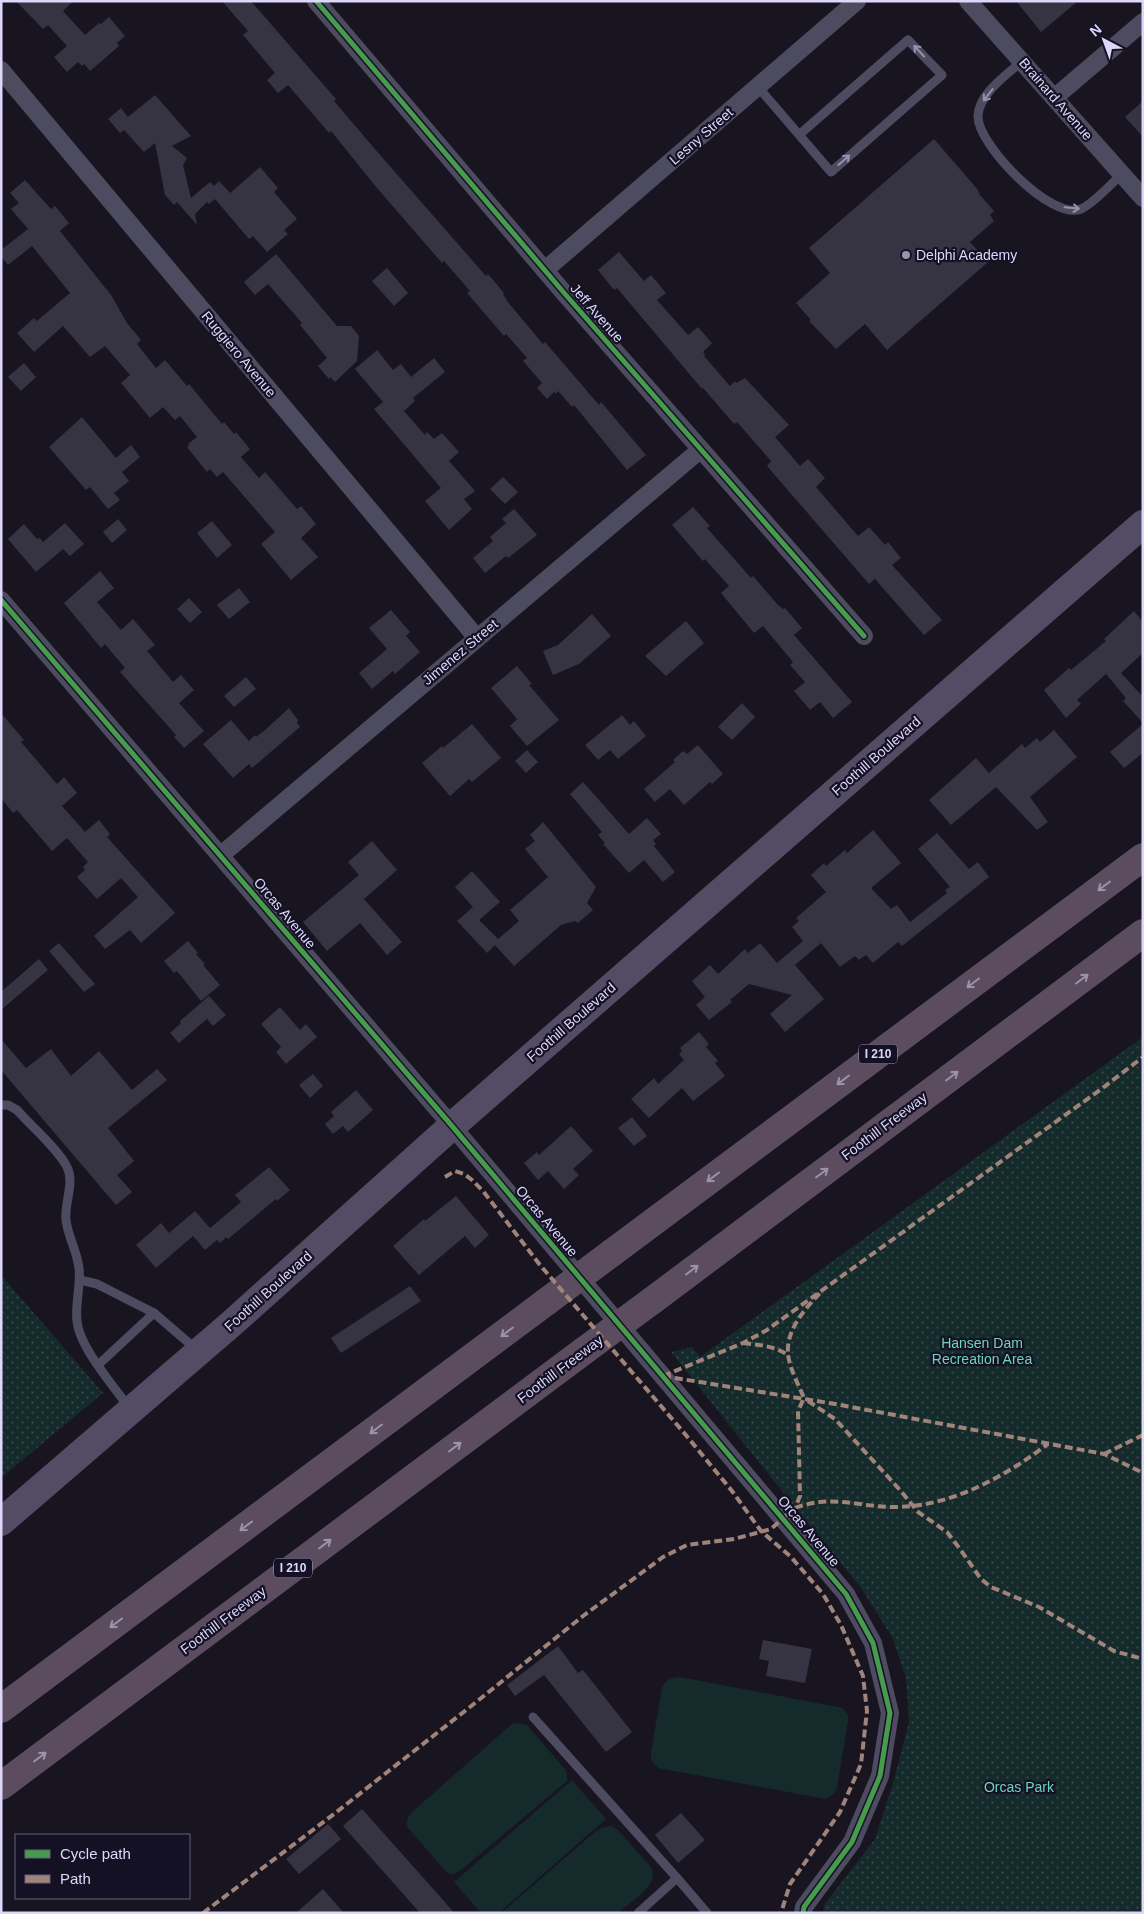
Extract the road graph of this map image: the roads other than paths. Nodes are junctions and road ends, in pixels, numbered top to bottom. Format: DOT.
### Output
graph roads {
  1 [pos="316,1"];
  2 [pos="857,1"];
  3 [pos="968,1"];
  4 [pos="1143,22"];
  5 [pos="1022,61"];
  6 [pos="3,74"];
  7 [pos="758,87"];
  8 [pos="1054,98"];
  9 [pos="800,134"];
  10 [pos="1122,174"];
  11 [pos="1143,198"];
  12 [pos="545,270"];
  13 [pos="700,450"];
  14 [pos="1143,524"];
  15 [pos="1,600"];
  16 [pos="864,636"];
  17 [pos="477,638"];
  18 [pos="221,855"];
  19 [pos="1143,857"];
  20 [pos="1143,933"];
  21 [pos="1,1105"];
  22 [pos="452,1126"];
  23 [pos="80,1280"];
  24 [pos="154,1313"];
  25 [pos="199,1352"];
  26 [pos="98,1365"];
  27 [pos="131,1410"];
  28 [pos="1,1522"];
  29 [pos="1,1709"];
  30 [pos="532,1717"];
  31 [pos="1,1786"];
  32 [pos="677,1878"];
  33 [pos="638,1913"];
  34 [pos="707,1913"];
  35 [pos="803,1913"];
  1 -- 12 [label="street, Jeff Avenue"];
  2 -- 7 [label="street, Lesny Street"];
  3 -- 5 [label="street, Brainard Avenue"];
  4 -- 8 [label="street"];
  5 -- 8 [label="street, Brainard Avenue"];
  5 -- 10 [label="lane, one-way"];
  6 -- 17 [label="street, Ruggiero Avenue"];
  7 -- 9 [label="lane"];
  7 -- 12 [label="street, Lesny Street"];
  8 -- 10 [label="street, Brainard Avenue"];
  9 -- 9 [label="lane, one-way"];
  10 -- 11 [label="street, Brainard Avenue"];
  12 -- 13 [label="street, Jeff Avenue"];
  13 -- 16 [label="street, Jeff Avenue"];
  13 -- 17 [label="street, Jimenez Street"];
  14 -- 22 [label="main road, Foothill Boulevard"];
  15 -- 18 [label="street, Orcas Avenue"];
  17 -- 18 [label="street, Jimenez Street"];
  18 -- 22 [label="street, Orcas Avenue"];
  19 -- 29 [label="highway, I 210, one-way, bridge"];
  31 -- 20 [label="highway, Foothill Freeway / I 210, one-way, bridge"];
  21 -- 23 [label="lane"];
  22 -- 25 [label="main road, Foothill Boulevard"];
  22 -- 35 [label="street, Orcas Avenue"];
  23 -- 24 [label="lane"];
  23 -- 26 [label="lane"];
  24 -- 25 [label="lane"];
  24 -- 26 [label="lane"];
  25 -- 27 [label="main road, Foothill Boulevard"];
  26 -- 27 [label="lane"];
  27 -- 28 [label="main road, Foothill Boulevard"];
  30 -- 32 [label="lane"];
  32 -- 33 [label="lane"];
  32 -- 34 [label="lane"];
}
